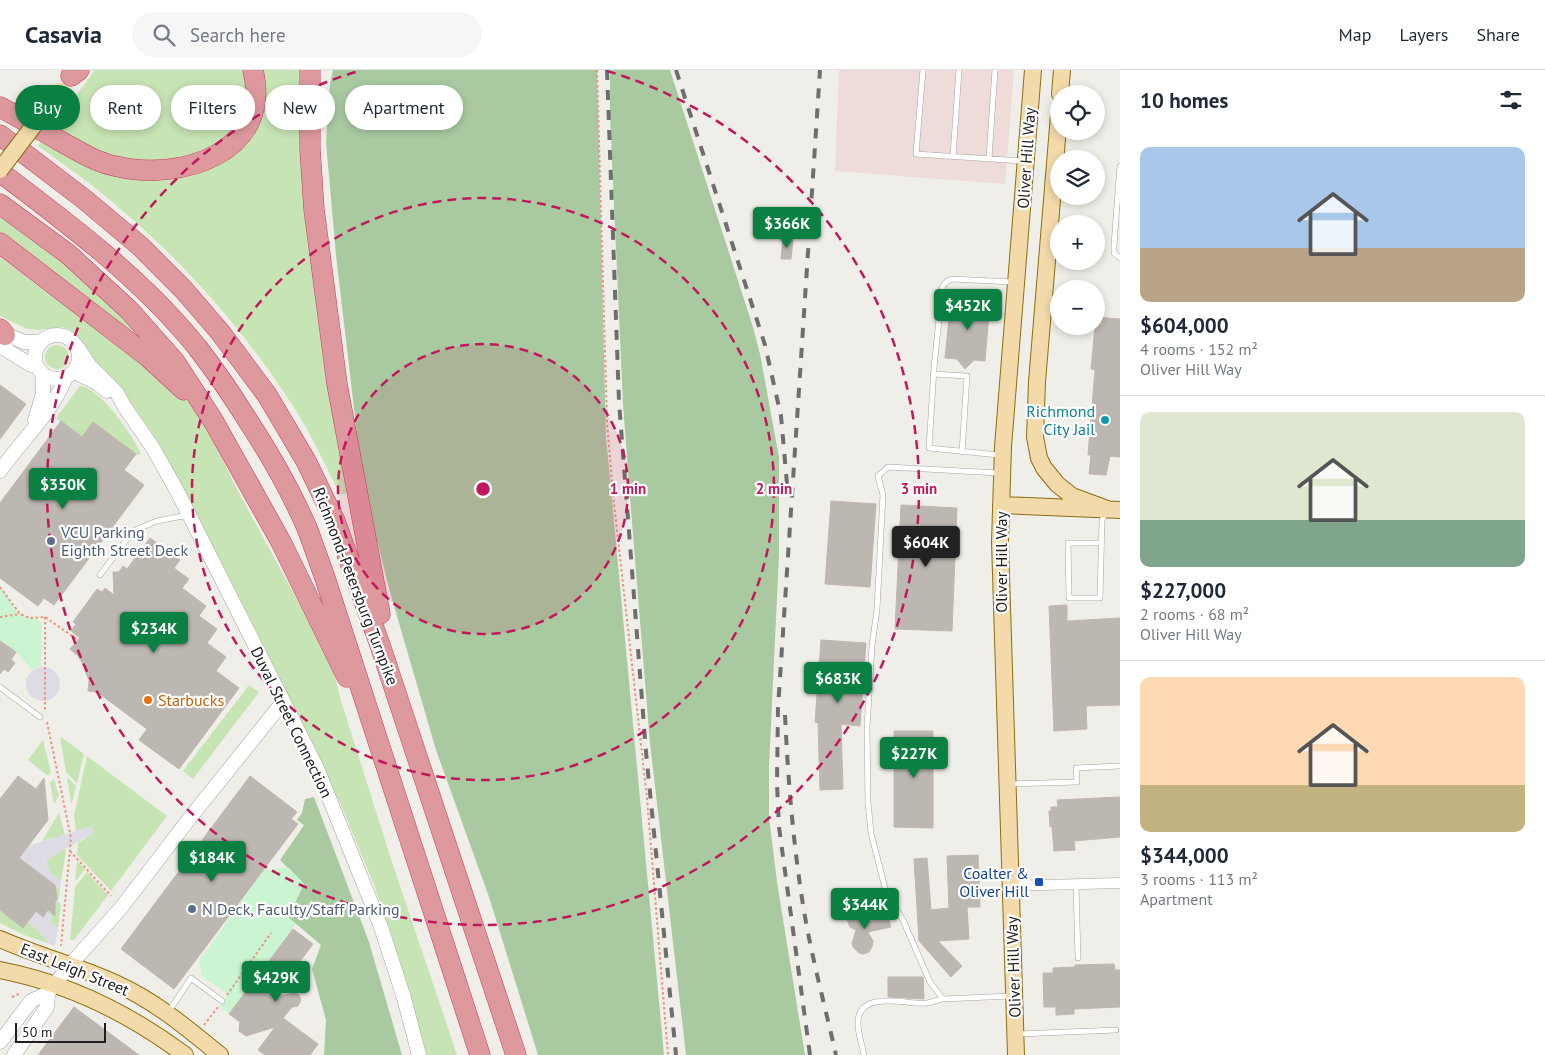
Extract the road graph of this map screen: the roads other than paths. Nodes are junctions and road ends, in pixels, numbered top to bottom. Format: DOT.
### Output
graph roads {
  1 [pos="253,70"];
  2 [pos="310,70"];
  3 [pos="324,70"];
  4 [pos="923,70"];
  5 [pos="959,70"];
  6 [pos="995,70"];
  7 [pos="1032,70"];
  8 [pos="1062,70"];
  9 [pos="70,79"];
  10 [pos="1061,85"];
  11 [pos="0,107"];
  12 [pos="0,135"];
  13 [pos="1057,140"];
  14 [pos="953,156"];
  15 [pos="989,158"];
  16 [pos="1025,161"];
  17 [pos="1120,166"];
  18 [pos="0,171"];
  19 [pos="0,204"];
  20 [pos="314,209"];
  21 [pos="0,243"];
  22 [pos="9,254"];
  23 [pos="1120,258"];
  24 [pos="1016,283"];
  25 [pos="940,301"];
  26 [pos="940,309"];
  27 [pos="1,335"];
  28 [pos="40,342"];
  29 [pos="78,348"];
  30 [pos="40,370"];
  31 [pos="933,374"];
  32 [pos="69,376"];
  33 [pos="124,406"];
  34 [pos="214,422"];
  35 [pos="29,432"];
  36 [pos="962,452"];
  37 [pos="1003,456"];
  38 [pos="0,470"];
  39 [pos="1002,473"];
  40 [pos="1000,505"];
  41 [pos="1114,510"];
  42 [pos="189,515"];
  43 [pos="1101,543"];
  44 [pos="100,575"];
  45 [pos="0,687"];
  46 [pos="283,702"];
  47 [pos="405,715"];
  48 [pos="40,717"];
  49 [pos="376,735"];
  50 [pos="1120,766"];
  51 [pos="1007,784"];
  52 [pos="1120,883"];
  53 [pos="1076,884"];
  54 [pos="1011,886"];
  55 [pos="0,939"];
  56 [pos="1078,958"];
  57 [pos="64,963"];
  58 [pos="0,970"];
  59 [pos="52,988"];
  60 [pos="1014,996"];
  61 [pos="943,999"];
  62 [pos="222,1001"];
  63 [pos="167,1013"];
  64 [pos="1116,1030"];
  65 [pos="1016,1034"];
  66 [pos="0,1042"];
  67 [pos="14,1055"];
  68 [pos="185,1055"];
  69 [pos="220,1055"];
  70 [pos="419,1055"];
  71 [pos="480,1055"];
  72 [pos="516,1055"];
  73 [pos="864,1055"];
  74 [pos="1016,1055"];
  1 -- 11 [label="highway"];
  2 -- 20 [label="highway"];
  3 -- 20 [label="highway"];
  4 -- 14 [label="lane"];
  5 -- 14 [label="lane"];
  6 -- 15 [label="lane"];
  7 -- 16 [label="main road, Oliver Hill Way"];
  8 -- 10 [label="main road"];
  9 -- 18 [label="main road, bridge"];
  12 -- 47 [label="highway, Richmond-Petersburg Turnpike"];
  13 -- 41 [label="main road, Oliver Hill Way"];
  14 -- 15 [label="lane"];
  15 -- 16 [label="lane"];
  16 -- 24 [label="main road, Oliver Hill Way"];
  17 -- 23 [label="lane"];
  18 -- 49 [label="highway, Richmond-Petersburg Turnpike"];
  19 -- 34 [label="highway"];
  20 -- 47 [label="highway"];
  21 -- 22 [label="highway"];
  22 -- 34 [label="highway"];
  24 -- 25 [label="lane"];
  24 -- 37 [label="main road, Oliver Hill Way"];
  26 -- 31 [label="lane"];
  27 -- 28 [label="street"];
  27 -- 30 [label="street"];
  28 -- 29 [label="street"];
  28 -- 30 [label="street"];
  29 -- 32 [label="street"];
  29 -- 33 [label="street, Duval Street Connection"];
  30 -- 32 [label="street"];
  30 -- 35 [label="street"];
  31 -- 36 [label="lane"];
  31 -- 36 [label="lane"];
  32 -- 33 [label="street, Duval Street Connection"];
  32 -- 35 [label="street"];
  33 -- 42 [label="street, Duval Street Connection"];
  34 -- 49 [label="highway"];
  35 -- 38 [label="street"];
  36 -- 37 [label="lane"];
  37 -- 39 [label="main road, Oliver Hill Way"];
  39 -- 40 [label="main road, Oliver Hill Way"];
  39 -- 61 [label="lane"];
  40 -- 41 [label="main road"];
  40 -- 51 [label="main road, Oliver Hill Way"];
  41 -- 43 [label="lane"];
  42 -- 44 [label="lane"];
  42 -- 46 [label="street, Duval Street Connection"];
  43 -- 43 [label="lane"];
  45 -- 48 [label="lane"];
  46 -- 57 [label="street"];
  46 -- 70 [label="street, Duval Street Connection"];
  47 -- 72 [label="highway, Richmond-Petersburg Turnpike"];
  49 -- 71 [label="highway, Richmond-Petersburg Turnpike"];
  50 -- 51 [label="lane"];
  51 -- 54 [label="main road, Oliver Hill Way"];
  52 -- 53 [label="street"];
  53 -- 54 [label="street"];
  53 -- 56 [label="lane"];
  54 -- 60 [label="main road, Oliver Hill Way"];
  55 -- 57 [label="main road, East Leigh Street"];
  57 -- 59 [label="street"];
  57 -- 63 [label="main road, East Leigh Street"];
  58 -- 59 [label="main road, East Leigh Street"];
  59 -- 66 [label="street"];
  59 -- 67 [label="street"];
  59 -- 68 [label="main road, East Leigh Street"];
  60 -- 61 [label="lane"];
  60 -- 65 [label="main road, Oliver Hill Way"];
  61 -- 73 [label="lane"];
  62 -- 63 [label="lane"];
  63 -- 69 [label="main road, East Leigh Street"];
  64 -- 65 [label="lane"];
  65 -- 74 [label="main road, Oliver Hill Way"];
}
